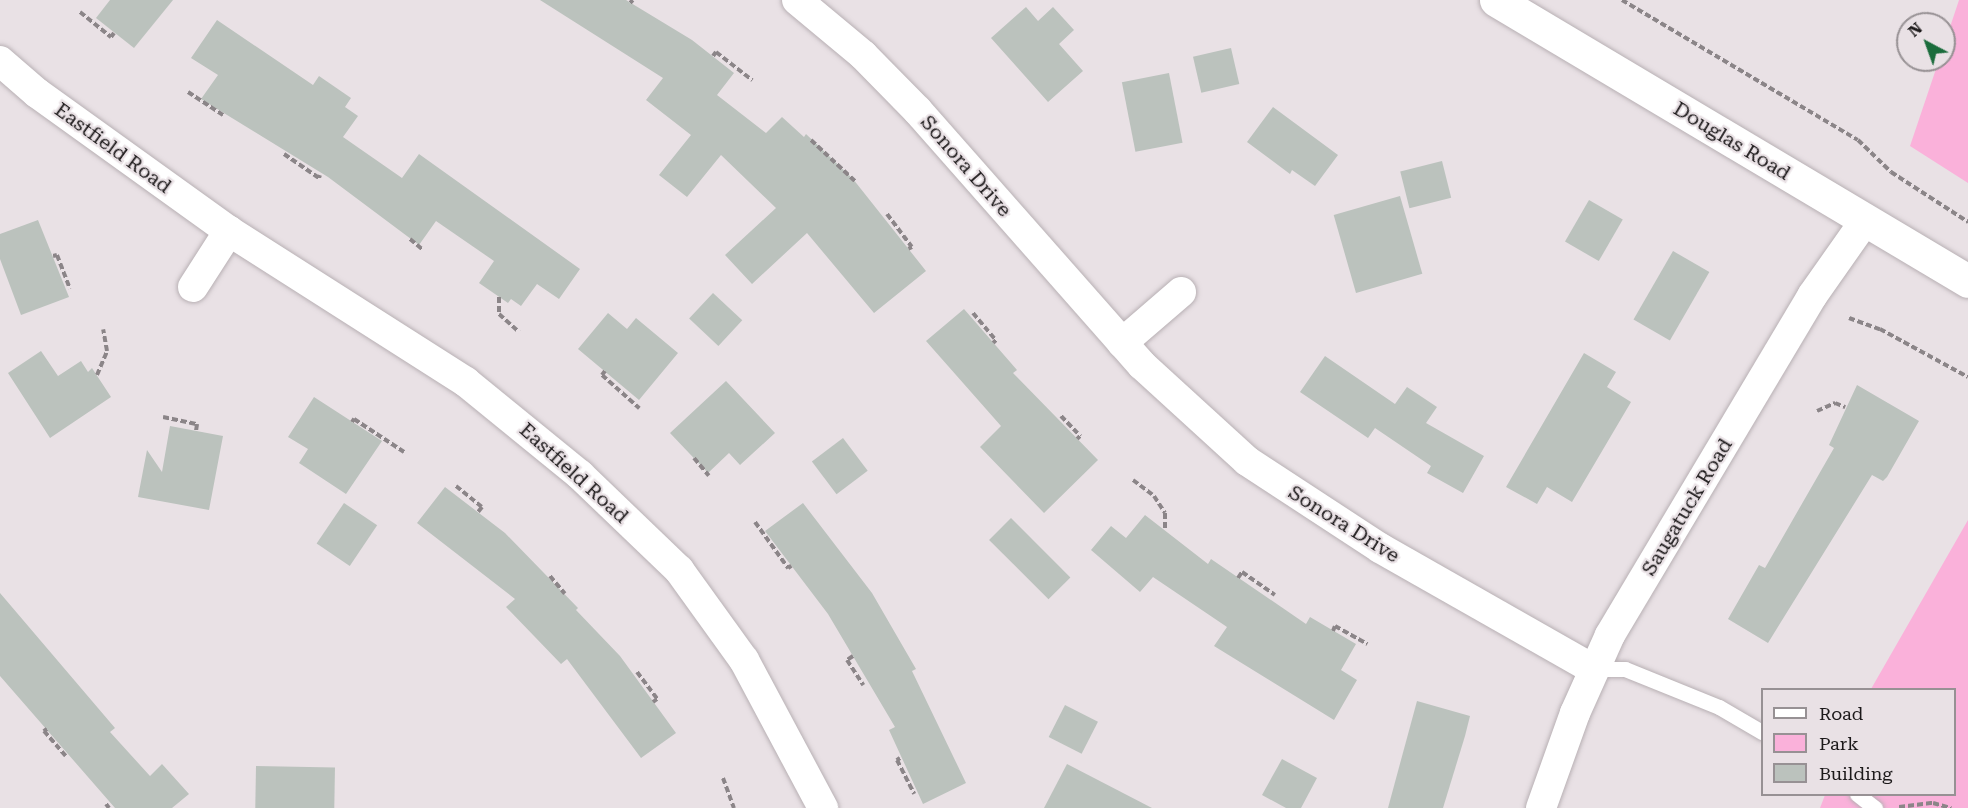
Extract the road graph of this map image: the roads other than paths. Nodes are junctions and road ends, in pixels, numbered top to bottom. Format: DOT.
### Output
graph roads {
  1 [pos="797,0"];
  2 [pos="1496,0"];
  3 [pos="0,61"];
  4 [pos="1864,222"];
  5 [pos="229,231"];
  6 [pos="1968,281"];
  7 [pos="193,287"];
  8 [pos="1181,292"];
  9 [pos="1122,343"];
  10 [pos="1593,669"];
  11 [pos="1761,731"];
  12 [pos="1858,796"];
  13 [pos="823,808"];
  14 [pos="1541,808"];
  15 [pos="1875,808"];
  1 -- 9 [label="street, Sonora Drive"];
  2 -- 4 [label="street, Douglas Road"];
  3 -- 5 [label="street, Eastfield Road"];
  4 -- 6 [label="street, Douglas Road"];
  4 -- 10 [label="street, Saugatuck Road"];
  5 -- 7 [label="street"];
  5 -- 13 [label="street, Eastfield Road"];
  8 -- 9 [label="street"];
  9 -- 10 [label="street, Sonora Drive"];
  10 -- 11 [label="lane"];
  10 -- 14 [label="street, Saugatuck Road"];
  12 -- 15 [label="lane"];
}
